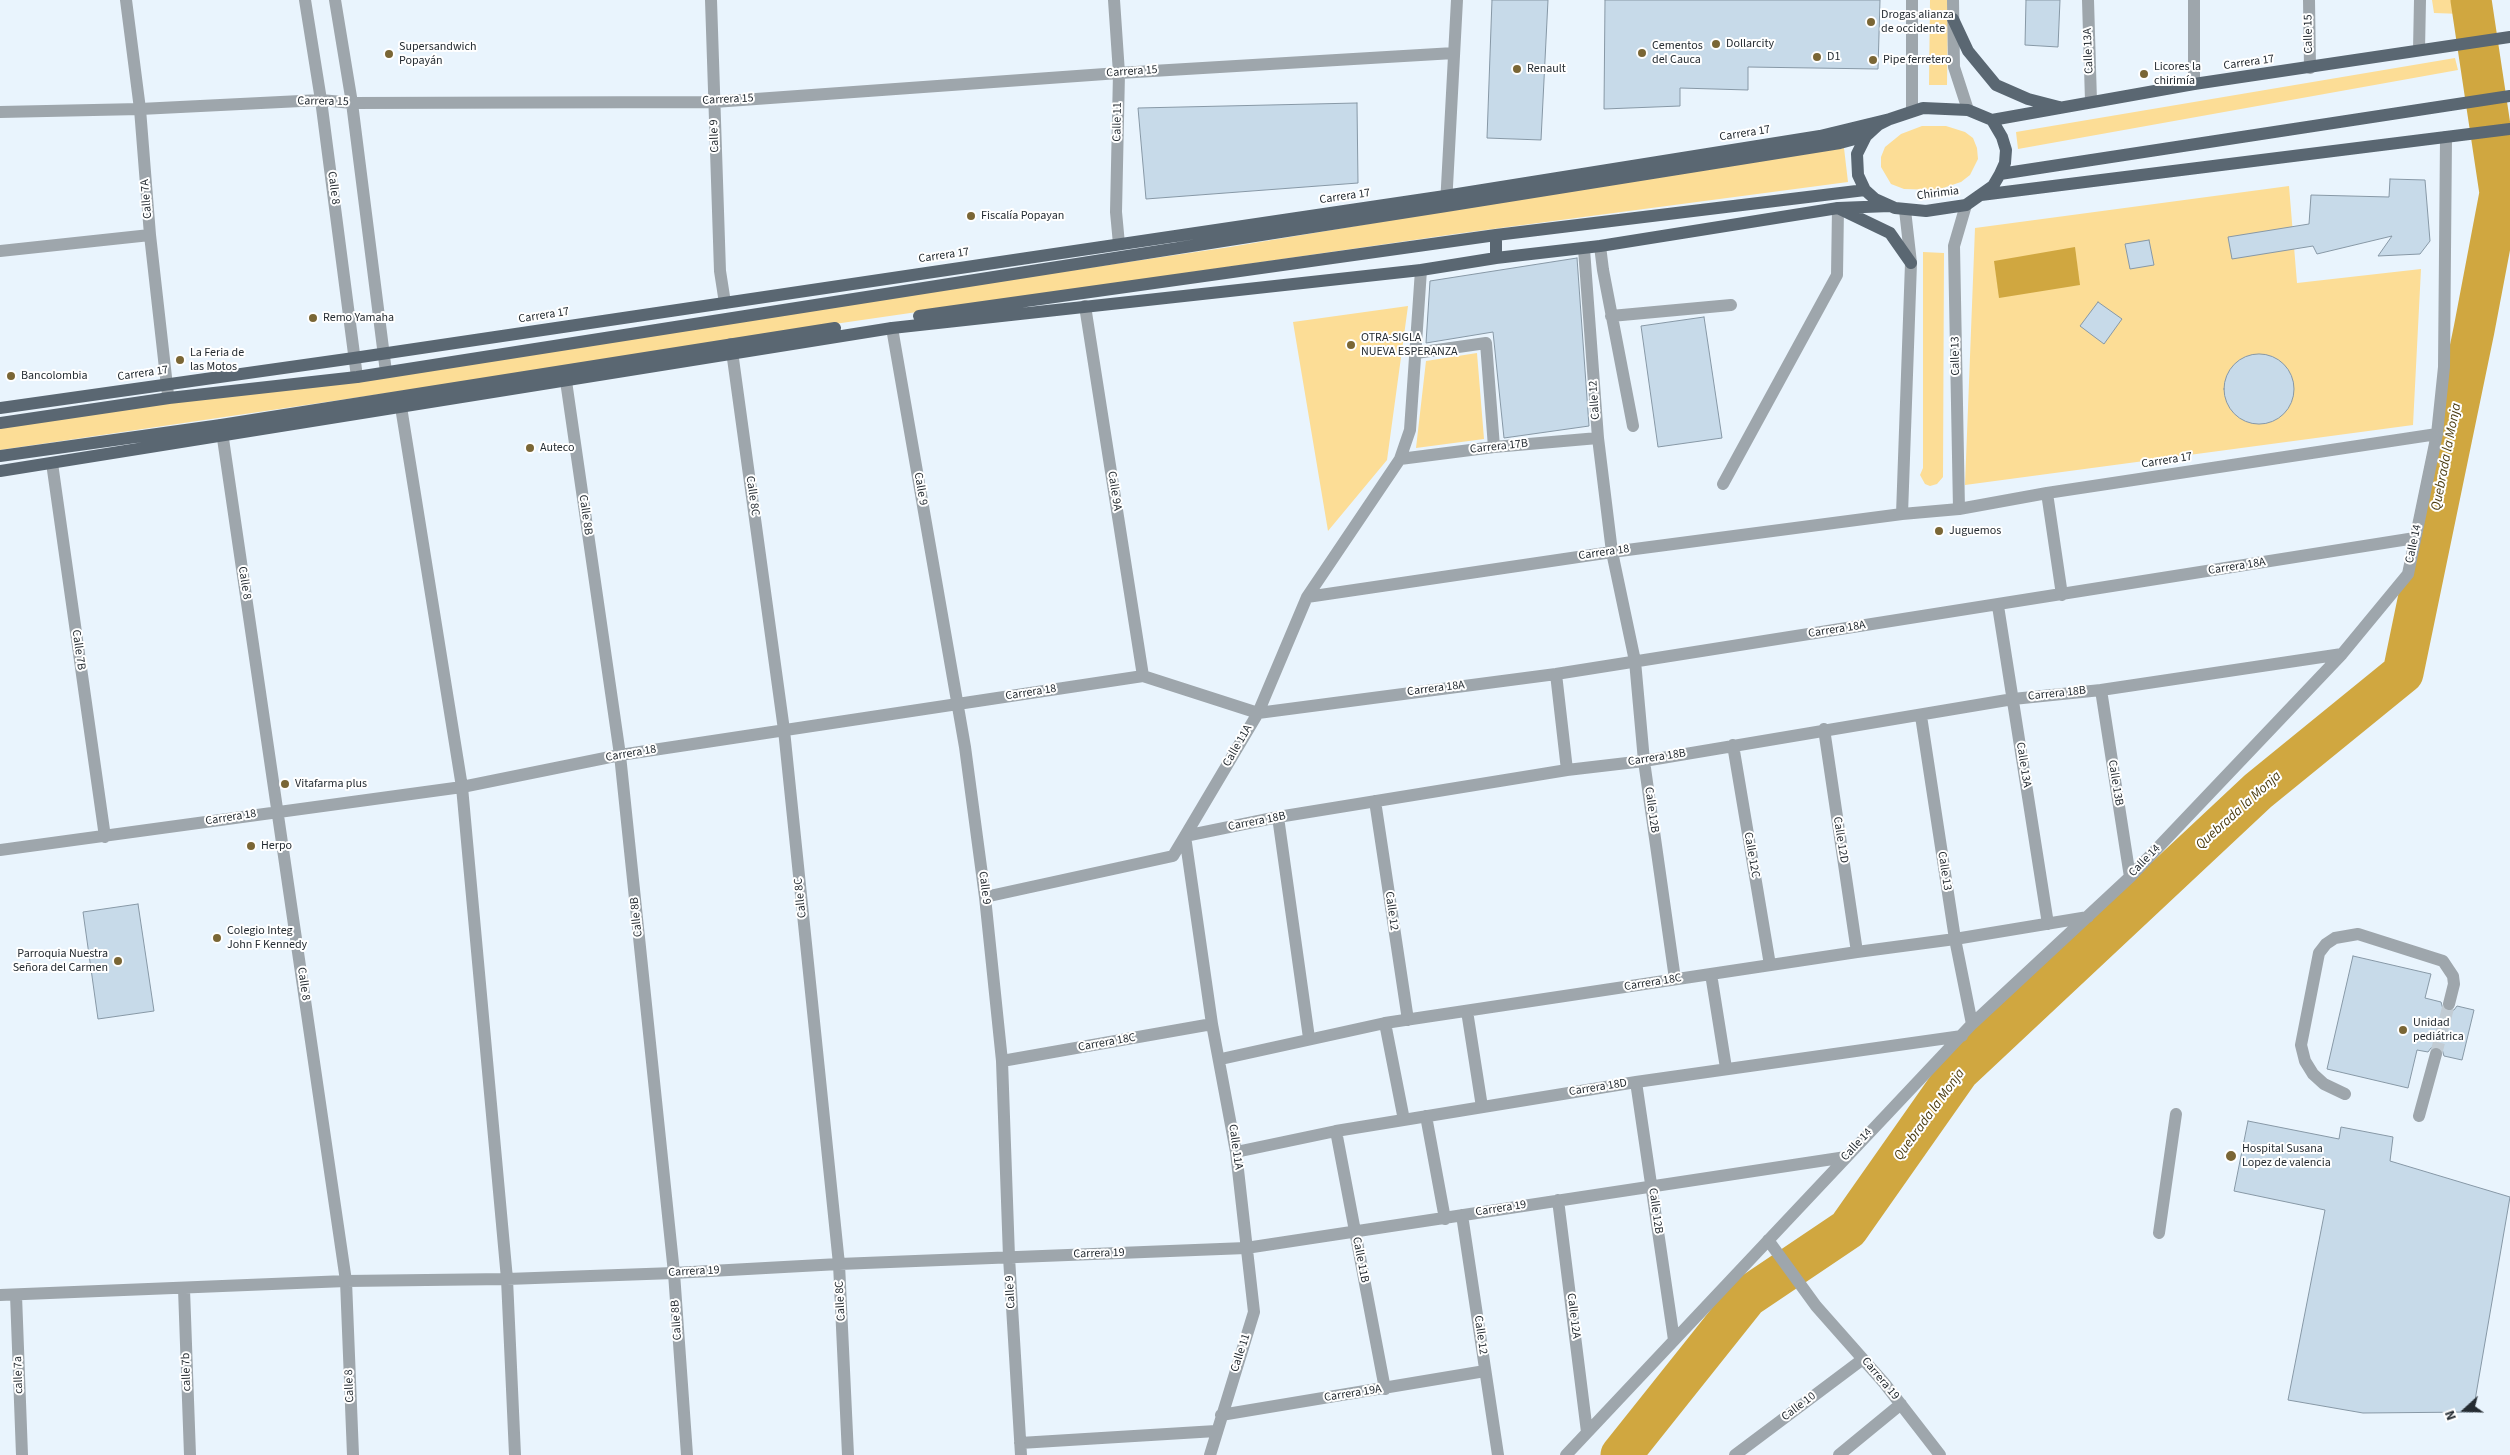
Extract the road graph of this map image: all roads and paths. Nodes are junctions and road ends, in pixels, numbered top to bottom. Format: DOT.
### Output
graph roads {
  1 [pos="126,0"];
  2 [pos="305,0"];
  3 [pos="335,0"];
  4 [pos="712,0"];
  5 [pos="1114,0"];
  6 [pos="1457,0"];
  7 [pos="1912,0"];
  8 [pos="1953,0"];
  9 [pos="2088,0"];
  10 [pos="2194,0"];
  11 [pos="2309,0"];
  12 [pos="2420,0"];
  13 [pos="1953,18"];
  14 [pos="2507,37"];
  15 [pos="2419,50"];
  16 [pos="1454,53"];
  17 [pos="2310,68"];
  18 [pos="1119,73"];
  19 [pos="2194,84"];
  20 [pos="2510,96"];
  21 [pos="322,100"];
  22 [pos="2091,101"];
  23 [pos="714,102"];
  24 [pos="352,103"];
  25 [pos="2064,108"];
  26 [pos="140,109"];
  27 [pos="1968,110"];
  28 [pos="1912,111"];
  29 [pos="0,112"];
  30 [pos="1890,119"];
  31 [pos="1992,120"];
  32 [pos="2510,129"];
  33 [pos="1866,136"];
  34 [pos="2453,136"];
  35 [pos="2000,174"];
  36 [pos="1866,190"];
  37 [pos="1981,196"];
  38 [pos="1445,201"];
  39 [pos="1966,205"];
  40 [pos="1890,206"];
  41 [pos="1838,208"];
  42 [pos="1905,210"];
  43 [pos="1496,234"];
  44 [pos="150,235"];
  45 [pos="1119,244"];
  46 [pos="1600,246"];
  47 [pos="1584,249"];
  48 [pos="0,251"];
  49 [pos="1496,258"];
  50 [pos="1911,263"];
  51 [pos="1421,270"];
  52 [pos="724,302"];
  53 [pos="1731,305"];
  54 [pos="1085,306"];
  55 [pos="1611,316"];
  56 [pos="892,328"];
  57 [pos="732,348"];
  58 [pos="1416,353"];
  59 [pos="384,354"];
  60 [pos="354,358"];
  61 [pos="386,372"];
  62 [pos="357,377"];
  63 [pos="566,381"];
  64 [pos="168,391"];
  65 [pos="401,407"];
  66 [pos="0,408"];
  67 [pos="0,423"];
  68 [pos="1633,426"];
  69 [pos="221,431"];
  70 [pos="2437,434"];
  71 [pos="1598,438"];
  72 [pos="1494,447"];
  73 [pos="0,456"];
  74 [pos="1400,459"];
  75 [pos="52,463"];
  76 [pos="0,472"];
  77 [pos="1723,484"];
  78 [pos="2048,492"];
  79 [pos="1959,509"];
  80 [pos="1902,514"];
  81 [pos="2415,538"];
  82 [pos="1612,552"];
  83 [pos="2062,595"];
  84 [pos="1307,597"];
  85 [pos="1998,606"];
  86 [pos="2342,654"];
  87 [pos="1634,661"];
  88 [pos="1556,674"];
  89 [pos="1143,676"];
  90 [pos="2101,690"];
  91 [pos="2014,699"];
  92 [pos="957,704"];
  93 [pos="1258,713"];
  94 [pos="1921,716"];
  95 [pos="1824,729"];
  96 [pos="784,730"];
  97 [pos="1733,745"];
  98 [pos="620,754"];
  99 [pos="1644,761"];
  100 [pos="1567,770"];
  101 [pos="462,788"];
  102 [pos="1375,801"];
  103 [pos="278,811"];
  104 [pos="1278,817"];
  105 [pos="1185,836"];
  106 [pos="104,837"];
  107 [pos="0,850"];
  108 [pos="2130,877"];
  109 [pos="985,897"];
  110 [pos="2088,917"];
  111 [pos="2048,924"];
  112 [pos="1955,940"];
  113 [pos="1857,952"];
  114 [pos="1770,965"];
  115 [pos="1711,974"];
  116 [pos="1675,979"];
  117 [pos="2449,1004"];
  118 [pos="1466,1011"];
  119 [pos="1408,1020"];
  120 [pos="1385,1023"];
  121 [pos="1212,1024"];
  122 [pos="1972,1024"];
  123 [pos="1962,1036"];
  124 [pos="1309,1038"];
  125 [pos="2436,1054"];
  126 [pos="1220,1059"];
  127 [pos="1002,1061"];
  128 [pos="1726,1068"];
  129 [pos="1636,1082"];
  130 [pos="2345,1094"];
  131 [pos="1482,1107"];
  132 [pos="2176,1114"];
  133 [pos="1426,1116"];
  134 [pos="2419,1116"];
  135 [pos="1404,1120"];
  136 [pos="1336,1132"];
  137 [pos="1236,1152"];
  138 [pos="1846,1157"];
  139 [pos="1652,1186"];
  140 [pos="1558,1200"];
  141 [pos="1462,1215"];
  142 [pos="1445,1219"];
  143 [pos="1354,1232"];
  144 [pos="2159,1233"];
  145 [pos="1768,1240"];
  146 [pos="1246,1248"];
  147 [pos="1009,1257"];
  148 [pos="839,1264"];
  149 [pos="674,1273"];
  150 [pos="507,1279"];
  151 [pos="346,1280"];
  152 [pos="184,1289"];
  153 [pos="16,1295"];
  154 [pos="0,1296"];
  155 [pos="1674,1340"];
  156 [pos="1863,1359"];
  157 [pos="1485,1371"];
  158 [pos="1385,1389"];
  159 [pos="1902,1404"];
  160 [pos="1221,1415"];
  161 [pos="1216,1431"];
  162 [pos="1587,1432"];
  163 [pos="1021,1449"];
  164 [pos="22,1455"];
  165 [pos="190,1455"];
  166 [pos="353,1455"];
  167 [pos="515,1455"];
  168 [pos="687,1455"];
  169 [pos="848,1455"];
  170 [pos="1210,1455"];
  171 [pos="1498,1455"];
  172 [pos="1566,1455"];
  173 [pos="1735,1455"];
  174 [pos="1840,1455"];
  175 [pos="1940,1455"];
  1 -- 26 [label="street, Calle 7A"];
  2 -- 21 [label="street, Calle 8"];
  3 -- 24 [label="street"];
  4 -- 23 [label="street, Calle 9"];
  5 -- 18 [label="street, Calle 11"];
  6 -- 16 [label="street"];
  7 -- 28 [label="street"];
  8 -- 13 [label="street"];
  9 -- 22 [label="street, Calle 13A"];
  10 -- 19 [label="street"];
  11 -- 17 [label="street, Calle 15"];
  12 -- 15 [label="street"];
  13 -- 25 [label="main road"];
  13 -- 27 [label="street"];
  14 -- 15 [label="main road, Carrera 17"];
  15 -- 17 [label="main road, Carrera 17"];
  16 -- 18 [label="street, Carrera 15"];
  16 -- 38 [label="street"];
  17 -- 19 [label="main road, Carrera 17"];
  18 -- 23 [label="street, Carrera 15"];
  18 -- 45 [label="street, Calle 11"];
  19 -- 22 [label="main road, Carrera 17"];
  20 -- 35 [label="main road"];
  21 -- 24 [label="street, Carrera 15"];
  21 -- 26 [label="street, Carrera 15"];
  21 -- 60 [label="street, Calle 8"];
  22 -- 25 [label="main road, Carrera 17"];
  23 -- 24 [label="street, Carrera 15"];
  23 -- 52 [label="street, Calle 9"];
  24 -- 59 [label="street"];
  25 -- 31 [label="main road, Carrera 17"];
  26 -- 29 [label="street, Carrera 15"];
  26 -- 44 [label="street, Calle 7A"];
  27 -- 28 [label="main road"];
  27 -- 31 [label="main road"];
  28 -- 30 [label="main road"];
  30 -- 33 [label="main road"];
  30 -- 38 [label="main road, Carrera 17"];
  31 -- 35 [label="main road, Chirimia"];
  32 -- 34 [label="main road"];
  33 -- 36 [label="main road"];
  33 -- 38 [label="main road, Carrera 17"];
  34 -- 37 [label="main road"];
  34 -- 70 [label="street, Calle 14"];
  35 -- 37 [label="main road, Chirimia"];
  36 -- 40 [label="main road, Chirimia"];
  36 -- 43 [label="main road"];
  37 -- 39 [label="main road, Chirimia"];
  38 -- 45 [label="main road, Carrera 17"];
  38 -- 61 [label="main road, Carrera 17"];
  39 -- 42 [label="main road, Chirimia"];
  39 -- 79 [label="street, Calle 13"];
  40 -- 41 [label="main road"];
  40 -- 42 [label="main road, Chirimia"];
  41 -- 46 [label="main road"];
  41 -- 50 [label="main road"];
  41 -- 77 [label="street"];
  42 -- 50 [label="street"];
  43 -- 49 [label="main road"];
  43 -- 57 [label="main road"];
  44 -- 48 [label="street"];
  44 -- 64 [label="street, Calle 7A"];
  45 -- 52 [label="main road, Carrera 17"];
  46 -- 47 [label="main road"];
  46 -- 55 [label="street"];
  47 -- 49 [label="main road"];
  47 -- 71 [label="street, Calle 12"];
  49 -- 51 [label="main road"];
  50 -- 80 [label="street"];
  51 -- 54 [label="main road"];
  51 -- 58 [label="street, Calle 11A"];
  52 -- 59 [label="main road, Carrera 17"];
  53 -- 55 [label="street"];
  54 -- 56 [label="main road"];
  54 -- 89 [label="street, Calle 9A"];
  55 -- 68 [label="street"];
  56 -- 57 [label="main road"];
  56 -- 92 [label="street, Calle 9"];
  57 -- 63 [label="main road"];
  57 -- 69 [label="main road"];
  57 -- 96 [label="street, Calle 8C"];
  58 -- 72 [label="street"];
  58 -- 74 [label="street, Calle 11A"];
  59 -- 60 [label="main road, Carrera 17"];
  59 -- 61 [label="street"];
  60 -- 62 [label="street, Calle 8"];
  60 -- 64 [label="main road, Carrera 17"];
  61 -- 62 [label="main road, Carrera 17"];
  62 -- 64 [label="main road, Carrera 17"];
  63 -- 65 [label="main road"];
  63 -- 98 [label="street, Calle 8B"];
  64 -- 66 [label="main road, Carrera 17"];
  64 -- 67 [label="main road, Carrera 17"];
  65 -- 69 [label="main road"];
  65 -- 101 [label="street"];
  69 -- 73 [label="main road"];
  69 -- 75 [label="main road"];
  69 -- 103 [label="street, Calle 8"];
  70 -- 78 [label="street, Carrera 17"];
  70 -- 81 [label="street, Calle 14"];
  71 -- 72 [label="street, Carrera 17B"];
  71 -- 82 [label="street, Calle 12"];
  72 -- 74 [label="street, Carrera 17B"];
  74 -- 84 [label="street, Calle 11A"];
  75 -- 76 [label="main road"];
  75 -- 106 [label="street, Calle 7B"];
  78 -- 79 [label="street, Carrera 17"];
  78 -- 83 [label="street"];
  79 -- 80 [label="street, Carrera 17"];
  80 -- 82 [label="street, Carrera 18"];
  81 -- 83 [label="street, Carrera 18A"];
  81 -- 86 [label="street, Calle 14"];
  82 -- 84 [label="street, Carrera 18"];
  82 -- 87 [label="street, Calle 12B"];
  83 -- 85 [label="street, Carrera 18A"];
  84 -- 93 [label="street, Calle 11A"];
  85 -- 87 [label="street, Carrera 18A"];
  85 -- 91 [label="street, Calle 13A"];
  86 -- 90 [label="street, Carrera 18B"];
  86 -- 108 [label="street, Calle 14"];
  87 -- 88 [label="street, Carrera 18A"];
  87 -- 99 [label="street, Calle 12B"];
  88 -- 93 [label="street, Carrera 18A"];
  88 -- 100 [label="street"];
  89 -- 92 [label="street, Carrera 18"];
  89 -- 93 [label="street, Carrera 18"];
  90 -- 91 [label="street, Carrera 18B"];
  90 -- 108 [label="street, Calle 13B"];
  91 -- 94 [label="street, Carrera 18B"];
  91 -- 111 [label="street, Calle 13A"];
  92 -- 96 [label="street, Carrera 18"];
  92 -- 109 [label="street, Calle 9"];
  93 -- 105 [label="street, Calle 11A"];
  94 -- 95 [label="street, Carrera 18B"];
  94 -- 112 [label="street, Calle 13"];
  95 -- 97 [label="street, Carrera 18B"];
  95 -- 113 [label="street, Calle 12D"];
  96 -- 98 [label="street, Carrera 18"];
  96 -- 148 [label="street, Calle 8C"];
  97 -- 99 [label="street, Carrera 18B"];
  97 -- 114 [label="street, Calle 12C"];
  98 -- 101 [label="street, Carrera 18"];
  98 -- 149 [label="street, Calle 8B"];
  99 -- 100 [label="street, Carrera 18B"];
  99 -- 116 [label="street, Calle 12B"];
  100 -- 102 [label="street, Carrera 18B"];
  101 -- 103 [label="street, Carrera 18"];
  101 -- 150 [label="street"];
  102 -- 104 [label="street, Carrera 18B"];
  102 -- 119 [label="street, Calle 12"];
  103 -- 106 [label="street, Carrera 18"];
  103 -- 151 [label="street, Calle 8"];
  104 -- 105 [label="street, Carrera 18B"];
  104 -- 124 [label="street"];
  105 -- 109 [label="street"];
  105 -- 121 [label="street, Calle 11A"];
  106 -- 107 [label="street, Carrera 18"];
  108 -- 110 [label="street, Calle 14"];
  109 -- 127 [label="street, Calle 9"];
  110 -- 111 [label="street, Carrera 18C"];
  110 -- 122 [label="street, Calle 14"];
  111 -- 112 [label="street, Carrera 18C"];
  112 -- 113 [label="street, Carrera 18C"];
  112 -- 122 [label="street, Calle 13"];
  113 -- 114 [label="street, Carrera 18C"];
  114 -- 115 [label="street, Carrera 18C"];
  115 -- 116 [label="street, Carrera 18C"];
  115 -- 128 [label="street"];
  116 -- 118 [label="street, Carrera 18C"];
  117 -- 130 [label="street"];
  118 -- 119 [label="street, Carrera 18C"];
  118 -- 131 [label="street"];
  119 -- 120 [label="street, Carrera 18C"];
  120 -- 124 [label="street, Carrera 18C"];
  120 -- 135 [label="street"];
  121 -- 126 [label="street, Calle 11A"];
  121 -- 127 [label="street, Carrera 18C"];
  122 -- 123 [label="street, Calle 14"];
  123 -- 128 [label="street, Carrera 18D"];
  123 -- 138 [label="street, Calle 14"];
  124 -- 126 [label="street, Carrera 18C"];
  125 -- 134 [label="street"];
  126 -- 137 [label="street, Calle 11A"];
  127 -- 147 [label="street, Calle 9"];
  128 -- 129 [label="street, Carrera 18D"];
  129 -- 131 [label="street, Carrera 18D"];
  129 -- 139 [label="street, Calle 12B"];
  131 -- 133 [label="street, Carrera 18D"];
  132 -- 144 [label="street"];
  133 -- 135 [label="street, Carrera 18D"];
  133 -- 142 [label="street"];
  135 -- 136 [label="street, Carrera 18D"];
  136 -- 137 [label="street, Carrera 18D"];
  136 -- 143 [label="street, Calle 11B"];
  137 -- 146 [label="street, Calle 11A"];
  138 -- 139 [label="street, Carrera 19"];
  138 -- 145 [label="street, Calle 14"];
  139 -- 140 [label="street, Carrera 19"];
  139 -- 155 [label="street, Calle 12B"];
  140 -- 141 [label="street, Carrera 19"];
  140 -- 162 [label="street, Calle 12A"];
  141 -- 142 [label="street, Carrera 19"];
  141 -- 157 [label="street, Calle 12"];
  142 -- 143 [label="street, Carrera 19"];
  143 -- 146 [label="street, Carrera 19"];
  143 -- 158 [label="street, Calle 11B"];
  145 -- 155 [label="street, Calle 14"];
  145 -- 156 [label="street, Carrera 19"];
  146 -- 147 [label="street, Carrera 19"];
  146 -- 160 [label="street, Calle 11"];
  147 -- 148 [label="street, Carrera 19"];
  147 -- 163 [label="street, Calle 9"];
  148 -- 149 [label="street, Carrera 19"];
  148 -- 169 [label="street, Calle 8C"];
  149 -- 150 [label="street, Carrera 19"];
  149 -- 168 [label="street, Calle 8B"];
  150 -- 151 [label="street, Carrera 19"];
  150 -- 167 [label="street"];
  151 -- 152 [label="street, Carrera 19"];
  151 -- 166 [label="street, Calle 8"];
  152 -- 153 [label="street, Carrera 19"];
  152 -- 165 [label="street, calle 7b"];
  153 -- 154 [label="street, Carrera 19"];
  153 -- 164 [label="street, calle 7a"];
  155 -- 162 [label="street, Calle 14"];
  156 -- 159 [label="street, Carrera 19"];
  156 -- 173 [label="street, Calle 10"];
  157 -- 158 [label="street, Carrera 19A"];
  157 -- 171 [label="street, Calle 12"];
  158 -- 160 [label="street, Carrera 19A"];
  159 -- 174 [label="street"];
  159 -- 175 [label="street, Carrera 19"];
  160 -- 161 [label="street, Calle 11"];
  161 -- 163 [label="street"];
  161 -- 170 [label="street, Calle 11"];
  162 -- 172 [label="street, Calle 14"];
}
